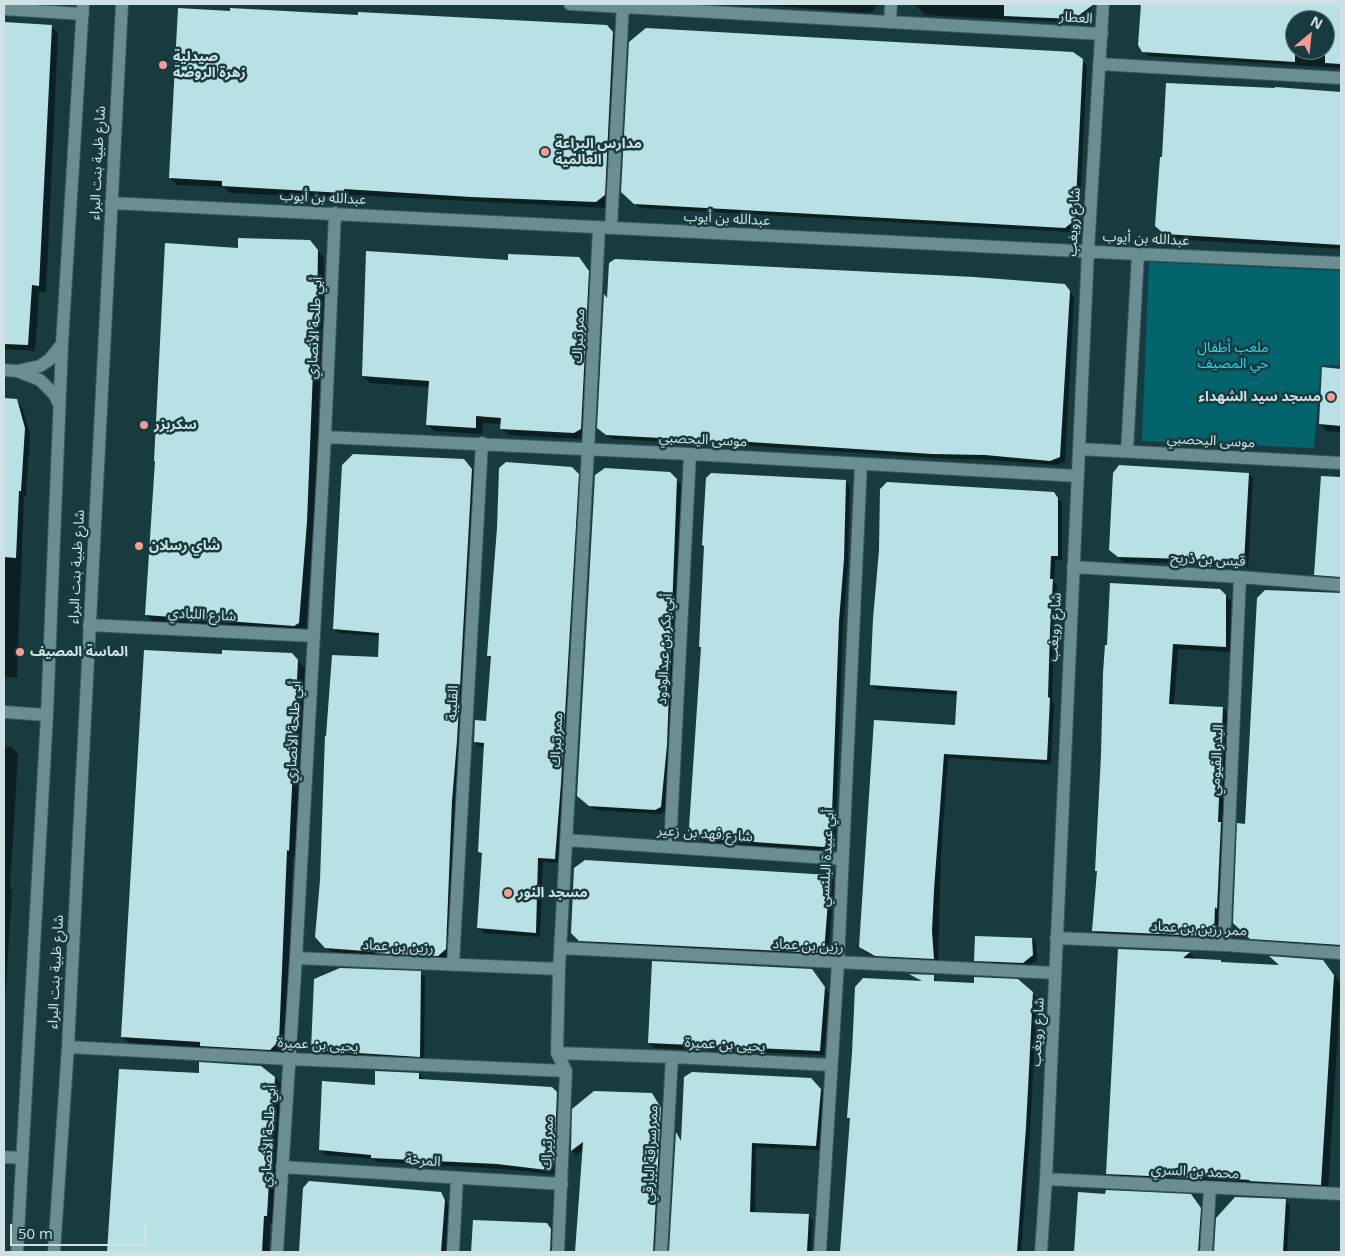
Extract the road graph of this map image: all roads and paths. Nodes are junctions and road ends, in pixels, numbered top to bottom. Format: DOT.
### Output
graph roads {
  1 [pos="122,4"];
  2 [pos="570,4"];
  3 [pos="891,4"];
  4 [pos="1103,4"];
  5 [pos="623,6"];
  6 [pos="726,8"];
  7 [pos="4,9"];
  8 [pos="83,9"];
  9 [pos="890,21"];
  10 [pos="1102,34"];
  11 [pos="1099,64"];
  12 [pos="1341,78"];
  13 [pos="111,203"];
  14 [pos="335,214"];
  15 [pos="605,228"];
  16 [pos="1088,251"];
  17 [pos="1138,254"];
  18 [pos="1341,262"];
  19 [pos="62,344"];
  20 [pos="4,370"];
  21 [pos="17,370"];
  22 [pos="59,404"];
  23 [pos="325,437"];
  24 [pos="482,444"];
  25 [pos="1079,449"];
  26 [pos="588,450"];
  27 [pos="1127,451"];
  28 [pos="690,454"];
  29 [pos="1341,463"];
  30 [pos="861,464"];
  31 [pos="1078,476"];
  32 [pos="1073,567"];
  33 [pos="1240,577"];
  34 [pos="1341,585"];
  35 [pos="89,625"];
  36 [pos="314,636"];
  37 [pos="4,712"];
  38 [pos="47,715"];
  39 [pos="566,840"];
  40 [pos="670,847"];
  41 [pos="842,858"];
  42 [pos="1056,938"];
  43 [pos="1224,945"];
  44 [pos="560,948"];
  45 [pos="1341,953"];
  46 [pos="296,958"];
  47 [pos="838,963"];
  48 [pos="453,965"];
  49 [pos="559,969"];
  50 [pos="1056,973"];
  51 [pos="68,1047"];
  52 [pos="557,1053"];
  53 [pos="672,1057"];
  54 [pos="289,1059"];
  55 [pos="831,1065"];
  56 [pos="566,1071"];
  57 [pos="4,1157"];
  58 [pos="22,1158"];
  59 [pos="282,1168"];
  60 [pos="457,1178"];
  61 [pos="1046,1179"];
  62 [pos="562,1184"];
  63 [pos="1210,1188"];
  64 [pos="1341,1194"];
  65 [pos="17,1252"];
  66 [pos="54,1252"];
  67 [pos="277,1252"];
  68 [pos="453,1252"];
  69 [pos="558,1252"];
  70 [pos="661,1252"];
  71 [pos="820,1252"];
  72 [pos="1041,1252"];
  73 [pos="1206,1252"];
  1 -- 13 [label="street, شارع ظبية بنت البراء"];
  2 -- 5 [label="street, العطار"];
  3 -- 9 [label="street"];
  4 -- 10 [label="street, شارع رويغب"];
  5 -- 6 [label="street, العطار"];
  5 -- 15 [label="street, ممر تبراك"];
  6 -- 9 [label="street, العطار"];
  7 -- 8 [label="street"];
  8 -- 19 [label="street, شارع ظبية بنت البراء"];
  9 -- 10 [label="street, العطار"];
  10 -- 11 [label="street, شارع رويغب"];
  11 -- 12 [label="street"];
  11 -- 16 [label="street, شارع رويغب"];
  13 -- 14 [label="street, عبدالله بن أيوب"];
  13 -- 35 [label="street, شارع ظبية بنت البراء"];
  14 -- 15 [label="street, عبدالله بن أيوب"];
  14 -- 23 [label="street, أبي طلحة الأنصاري"];
  15 -- 16 [label="street, عبدالله بن أيوب"];
  15 -- 26 [label="street, ممر تبراك"];
  16 -- 17 [label="street, عبدالله بن أيوب"];
  16 -- 25 [label="street, شارع رويغب"];
  17 -- 18 [label="street, عبدالله بن أيوب"];
  17 -- 27 [label="street"];
  19 -- 21 [label="street"];
  19 -- 22 [label="street, شارع ظبية بنت البراء"];
  20 -- 21 [label="street"];
  21 -- 22 [label="street"];
  22 -- 38 [label="street, شارع ظبية بنت البراء"];
  23 -- 24 [label="street, موسى اليحصبي"];
  23 -- 36 [label="street, أبي طلحة الأنصاري"];
  24 -- 26 [label="street, موسى اليحصبي"];
  24 -- 48 [label="street, القليبة"];
  25 -- 27 [label="street, موسى اليحصبي"];
  25 -- 31 [label="street, شارع رويغب"];
  26 -- 28 [label="street, موسى اليحصبي"];
  26 -- 39 [label="street, ممر تبراك"];
  27 -- 29 [label="street, موسى اليحصبي"];
  28 -- 30 [label="street, موسى اليحصبي"];
  28 -- 40 [label="street, أبي بكر بن عبدالودود"];
  30 -- 31 [label="street, موسى اليحصبي"];
  30 -- 41 [label="street, أبي عبيدة البلنسي"];
  31 -- 32 [label="street, شارع رويغب"];
  32 -- 33 [label="street, قيس بن ذريح"];
  32 -- 42 [label="street, شارع رويغب"];
  33 -- 34 [label="street, قيس بن ذريح"];
  33 -- 43 [label="street, البدر الفيومي"];
  35 -- 36 [label="street, شارع اللبادي"];
  35 -- 51 [label="street, شارع ظبية بنت البراء"];
  36 -- 46 [label="street, أبي طلحة الأنصاري"];
  37 -- 38 [label="street"];
  38 -- 58 [label="street, شارع ظبية بنت البراء"];
  39 -- 40 [label="street, شارع فهد بن زعير"];
  39 -- 44 [label="street, ممر تبراك"];
  40 -- 41 [label="street, شارع فهد بن زعير"];
  41 -- 47 [label="street, أبي عبيدة البلنسي"];
  42 -- 43 [label="street, ممر رزين بن عماد"];
  42 -- 50 [label="street, شارع رويغب"];
  43 -- 45 [label="street, ممر رزين بن عماد"];
  44 -- 47 [label="street, رزين بن عماد"];
  44 -- 49 [label="street, ممر تبراك"];
  46 -- 48 [label="street, رزين بن عماد"];
  46 -- 54 [label="street, أبي طلحة الأنصاري"];
  47 -- 50 [label="street, رزين بن عماد"];
  47 -- 55 [label="street, أبي عبيدة البلنسي"];
  48 -- 49 [label="street, رزين بن عماد"];
  49 -- 52 [label="street, ممر تبراك"];
  50 -- 61 [label="street, شارع رويغب"];
  51 -- 54 [label="street, يحيى بن عميرة"];
  51 -- 66 [label="street, شارع ظبية بنت البراء"];
  52 -- 53 [label="street, يحيى بن عميرة"];
  52 -- 56 [label="street, ممر تبراك"];
  53 -- 55 [label="street, يحيى بن عميرة"];
  53 -- 70 [label="street, ممر سراقة البارقي"];
  54 -- 56 [label="street, يحيى بن عميرة"];
  54 -- 59 [label="street, أبي طلحة الأنصاري"];
  55 -- 71 [label="street, أبي عبيدة البلنسي"];
  56 -- 62 [label="street, ممر تبراك"];
  57 -- 58 [label="street"];
  58 -- 65 [label="street, شارع ظبية بنت البراء"];
  59 -- 60 [label="street, المرخة"];
  59 -- 67 [label="street, أبي طلحة الأنصاري"];
  60 -- 62 [label="street, المرخة"];
  60 -- 68 [label="street"];
  61 -- 63 [label="street, محمد بن السري"];
  61 -- 72 [label="street, شارع رويغب"];
  62 -- 69 [label="street, ممر تبراك"];
  63 -- 64 [label="street, محمد بن السري"];
  63 -- 73 [label="street"];
}
